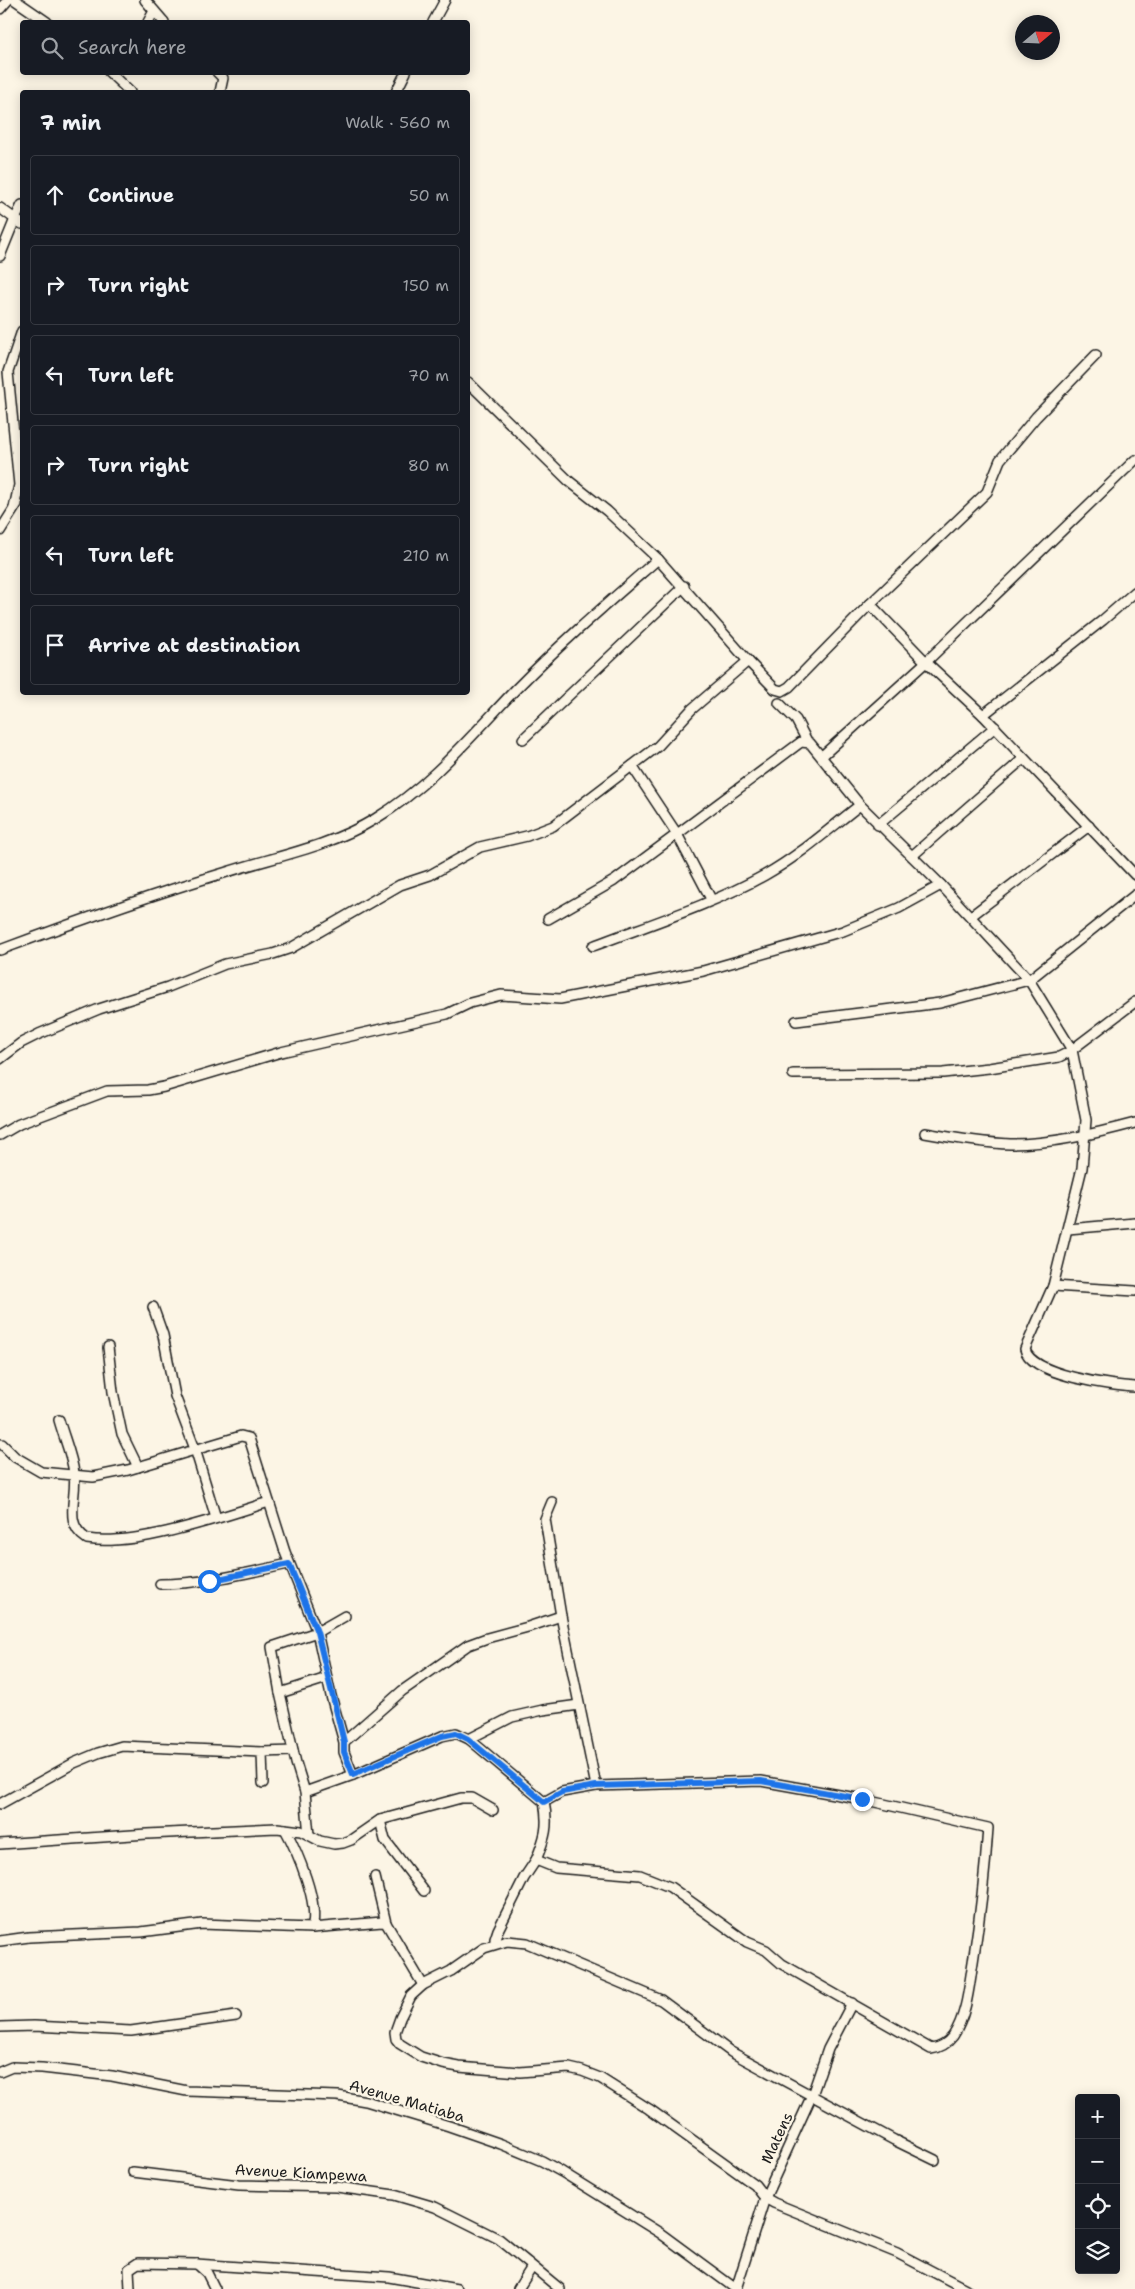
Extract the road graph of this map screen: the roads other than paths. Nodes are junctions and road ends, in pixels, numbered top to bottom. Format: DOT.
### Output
graph roads {
  1 [pos="8,0"];
  2 [pos="15,0"];
  3 [pos="445,0"];
  4 [pos="148,1"];
  5 [pos="0,9"];
  6 [pos="154,11"];
  7 [pos="44,20"];
  8 [pos="149,20"];
  9 [pos="162,20"];
  10 [pos="434,20"];
  11 [pos="115,75"];
  12 [pos="220,75"];
  13 [pos="404,75"];
  14 [pos="128,90"];
  15 [pos="220,90"];
  16 [pos="397,90"];
  17 [pos="0,208"];
  18 [pos="20,208"];
  19 [pos="14,219"];
  20 [pos="20,223"];
  21 [pos="0,256"];
  22 [pos="20,337"];
  23 [pos="1096,355"];
  24 [pos="470,384"];
  25 [pos="1135,460"];
  26 [pos="20,485"];
  27 [pos="20,485"];
  28 [pos="20,498"];
  29 [pos="14,508"];
  30 [pos="0,531"];
  31 [pos="658,559"];
  32 [pos="684,586"];
  33 [pos="1135,592"];
  34 [pos="870,604"];
  35 [pos="748,662"];
  36 [pos="926,662"];
  37 [pos="779,702"];
  38 [pos="983,715"];
  39 [pos="996,727"];
  40 [pos="523,739"];
  41 [pos="808,741"];
  42 [pos="822,756"];
  43 [pos="1023,759"];
  44 [pos="632,766"];
  45 [pos="860,805"];
  46 [pos="878,825"];
  47 [pos="1089,826"];
  48 [pos="677,834"];
  49 [pos="912,856"];
  50 [pos="1135,875"];
  51 [pos="941,885"];
  52 [pos="1135,895"];
  53 [pos="711,899"];
  54 [pos="971,916"];
  55 [pos="548,919"];
  56 [pos="593,946"];
  57 [pos="0,950"];
  58 [pos="1029,980"];
  59 [pos="1135,1002"];
  60 [pos="796,1021"];
  61 [pos="1072,1050"];
  62 [pos="0,1059"];
  63 [pos="793,1074"];
  64 [pos="1135,1124"];
  65 [pos="926,1134"];
  66 [pos="0,1135"];
  67 [pos="1086,1136"];
  68 [pos="1135,1223"];
  69 [pos="1068,1229"];
  70 [pos="1053,1286"];
  71 [pos="1135,1291"];
  72 [pos="154,1307"];
  73 [pos="108,1347"];
  74 [pos="1135,1387"];
  75 [pos="59,1420"];
  76 [pos="2,1444"];
  77 [pos="195,1449"];
  78 [pos="138,1467"];
  79 [pos="75,1474"];
  80 [pos="269,1502"];
  81 [pos="552,1502"];
  82 [pos="216,1518"];
  83 [pos="289,1564"];
  84 [pos="160,1584"];
  85 [pos="345,1616"];
  86 [pos="561,1616"];
  87 [pos="317,1632"];
  88 [pos="327,1678"];
  89 [pos="280,1693"];
  90 [pos="579,1705"];
  91 [pos="468,1739"];
  92 [pos="344,1742"];
  93 [pos="293,1751"];
  94 [pos="262,1752"];
  95 [pos="353,1774"];
  96 [pos="263,1783"];
  97 [pos="596,1786"];
  98 [pos="305,1792"];
  99 [pos="544,1802"];
  100 [pos="0,1804"];
  101 [pos="493,1810"];
  102 [pos="380,1820"];
  103 [pos="285,1829"];
  104 [pos="310,1835"];
  105 [pos="0,1844"];
  106 [pos="536,1860"];
  107 [pos="375,1877"];
  108 [pos="424,1891"];
  109 [pos="386,1923"];
  110 [pos="312,1928"];
  111 [pos="0,1941"];
  112 [pos="497,1943"];
  113 [pos="423,1985"];
  114 [pos="852,2003"];
  115 [pos="236,2016"];
  116 [pos="0,2027"];
  117 [pos="0,2072"];
  118 [pos="812,2095"];
  119 [pos="934,2160"];
  120 [pos="133,2172"];
  121 [pos="765,2198"];
  122 [pos="196,2264"];
  123 [pos="532,2268"];
  124 [pos="130,2289"];
  125 [pos="214,2289"];
  126 [pos="458,2289"];
  127 [pos="518,2289"];
  128 [pos="560,2289"];
  129 [pos="736,2289"];
  130 [pos="966,2289"];
  1 -- 5 [label="street"];
  2 -- 7 [label="street"];
  3 -- 10 [label="street"];
  4 -- 6 [label="street"];
  6 -- 8 [label="street"];
  6 -- 9 [label="street"];
  11 -- 14 [label="street"];
  12 -- 15 [label="street"];
  13 -- 16 [label="street"];
  17 -- 19 [label="street"];
  18 -- 19 [label="street"];
  19 -- 20 [label="street"];
  19 -- 21 [label="street"];
  22 -- 27 [label="street"];
  23 -- 34 [label="street"];
  24 -- 31 [label="street"];
  25 -- 36 [label="street"];
  26 -- 29 [label="street"];
  28 -- 29 [label="street"];
  29 -- 30 [label="street"];
  31 -- 32 [label="street"];
  31 -- 57 [label="street"];
  32 -- 35 [label="street"];
  32 -- 40 [label="street"];
  33 -- 38 [label="street"];
  34 -- 35 [label="street"];
  34 -- 36 [label="street"];
  35 -- 44 [label="street"];
  36 -- 38 [label="street"];
  36 -- 42 [label="street"];
  37 -- 41 [label="street"];
  38 -- 39 [label="street"];
  39 -- 43 [label="street"];
  39 -- 46 [label="street"];
  41 -- 42 [label="street"];
  41 -- 48 [label="street"];
  42 -- 45 [label="street"];
  43 -- 47 [label="street"];
  43 -- 49 [label="street"];
  44 -- 48 [label="street"];
  44 -- 62 [label="street"];
  45 -- 46 [label="street"];
  45 -- 53 [label="street"];
  46 -- 49 [label="street"];
  47 -- 50 [label="street"];
  47 -- 54 [label="street"];
  48 -- 53 [label="street"];
  48 -- 55 [label="street"];
  49 -- 51 [label="street"];
  51 -- 54 [label="street"];
  51 -- 66 [label="street"];
  52 -- 58 [label="street"];
  53 -- 56 [label="street"];
  54 -- 58 [label="street"];
  58 -- 60 [label="street"];
  58 -- 61 [label="street"];
  59 -- 61 [label="street"];
  61 -- 63 [label="street"];
  61 -- 67 [label="street"];
  64 -- 67 [label="street"];
  65 -- 67 [label="street"];
  67 -- 69 [label="street"];
  68 -- 69 [label="street"];
  69 -- 70 [label="street"];
  70 -- 71 [label="street"];
  70 -- 74 [label="street"];
  72 -- 77 [label="street"];
  73 -- 78 [label="street"];
  75 -- 79 [label="street"];
  76 -- 79 [label="street"];
  77 -- 78 [label="street"];
  77 -- 80 [label="street"];
  77 -- 82 [label="street"];
  78 -- 79 [label="street"];
  79 -- 82 [label="street"];
  80 -- 82 [label="street"];
  80 -- 83 [label="street"];
  81 -- 86 [label="street"];
  83 -- 84 [label="street"];
  83 -- 87 [label="street"];
  85 -- 87 [label="street"];
  86 -- 90 [label="street"];
  86 -- 92 [label="street"];
  87 -- 88 [label="street"];
  87 -- 89 [label="street"];
  88 -- 89 [label="street"];
  88 -- 92 [label="street"];
  89 -- 93 [label="street"];
  90 -- 91 [label="street"];
  90 -- 97 [label="street"];
  91 -- 95 [label="street"];
  91 -- 99 [label="street"];
  92 -- 95 [label="street"];
  93 -- 94 [label="street"];
  93 -- 98 [label="street"];
  94 -- 96 [label="street"];
  94 -- 100 [label="street"];
  95 -- 98 [label="street"];
  97 -- 99 [label="street"];
  97 -- 114 [label="street"];
  98 -- 104 [label="street"];
  99 -- 106 [label="street"];
  101 -- 102 [label="street"];
  102 -- 104 [label="street"];
  102 -- 108 [label="street"];
  103 -- 104 [label="street"];
  103 -- 105 [label="street"];
  103 -- 110 [label="street"];
  106 -- 112 [label="street"];
  106 -- 114 [label="street"];
  107 -- 109 [label="street"];
  109 -- 110 [label="street"];
  109 -- 113 [label="street"];
  110 -- 111 [label="street"];
  112 -- 113 [label="street"];
  112 -- 118 [label="street"];
  113 -- 121 [label="street"];
  114 -- 118 [label="street, Matens"];
  115 -- 116 [label="street"];
  117 -- 129 [label="street, Avenue Matiaba"];
  118 -- 119 [label="street"];
  118 -- 121 [label="street, Matens"];
  120 -- 123 [label="street, Avenue Kiampewa"];
  121 -- 129 [label="street, Matens"];
  121 -- 130 [label="street"];
  122 -- 124 [label="street"];
  122 -- 125 [label="street"];
  122 -- 126 [label="street"];
  123 -- 127 [label="street"];
  123 -- 128 [label="street, Avenue Kiampewa"];
}
